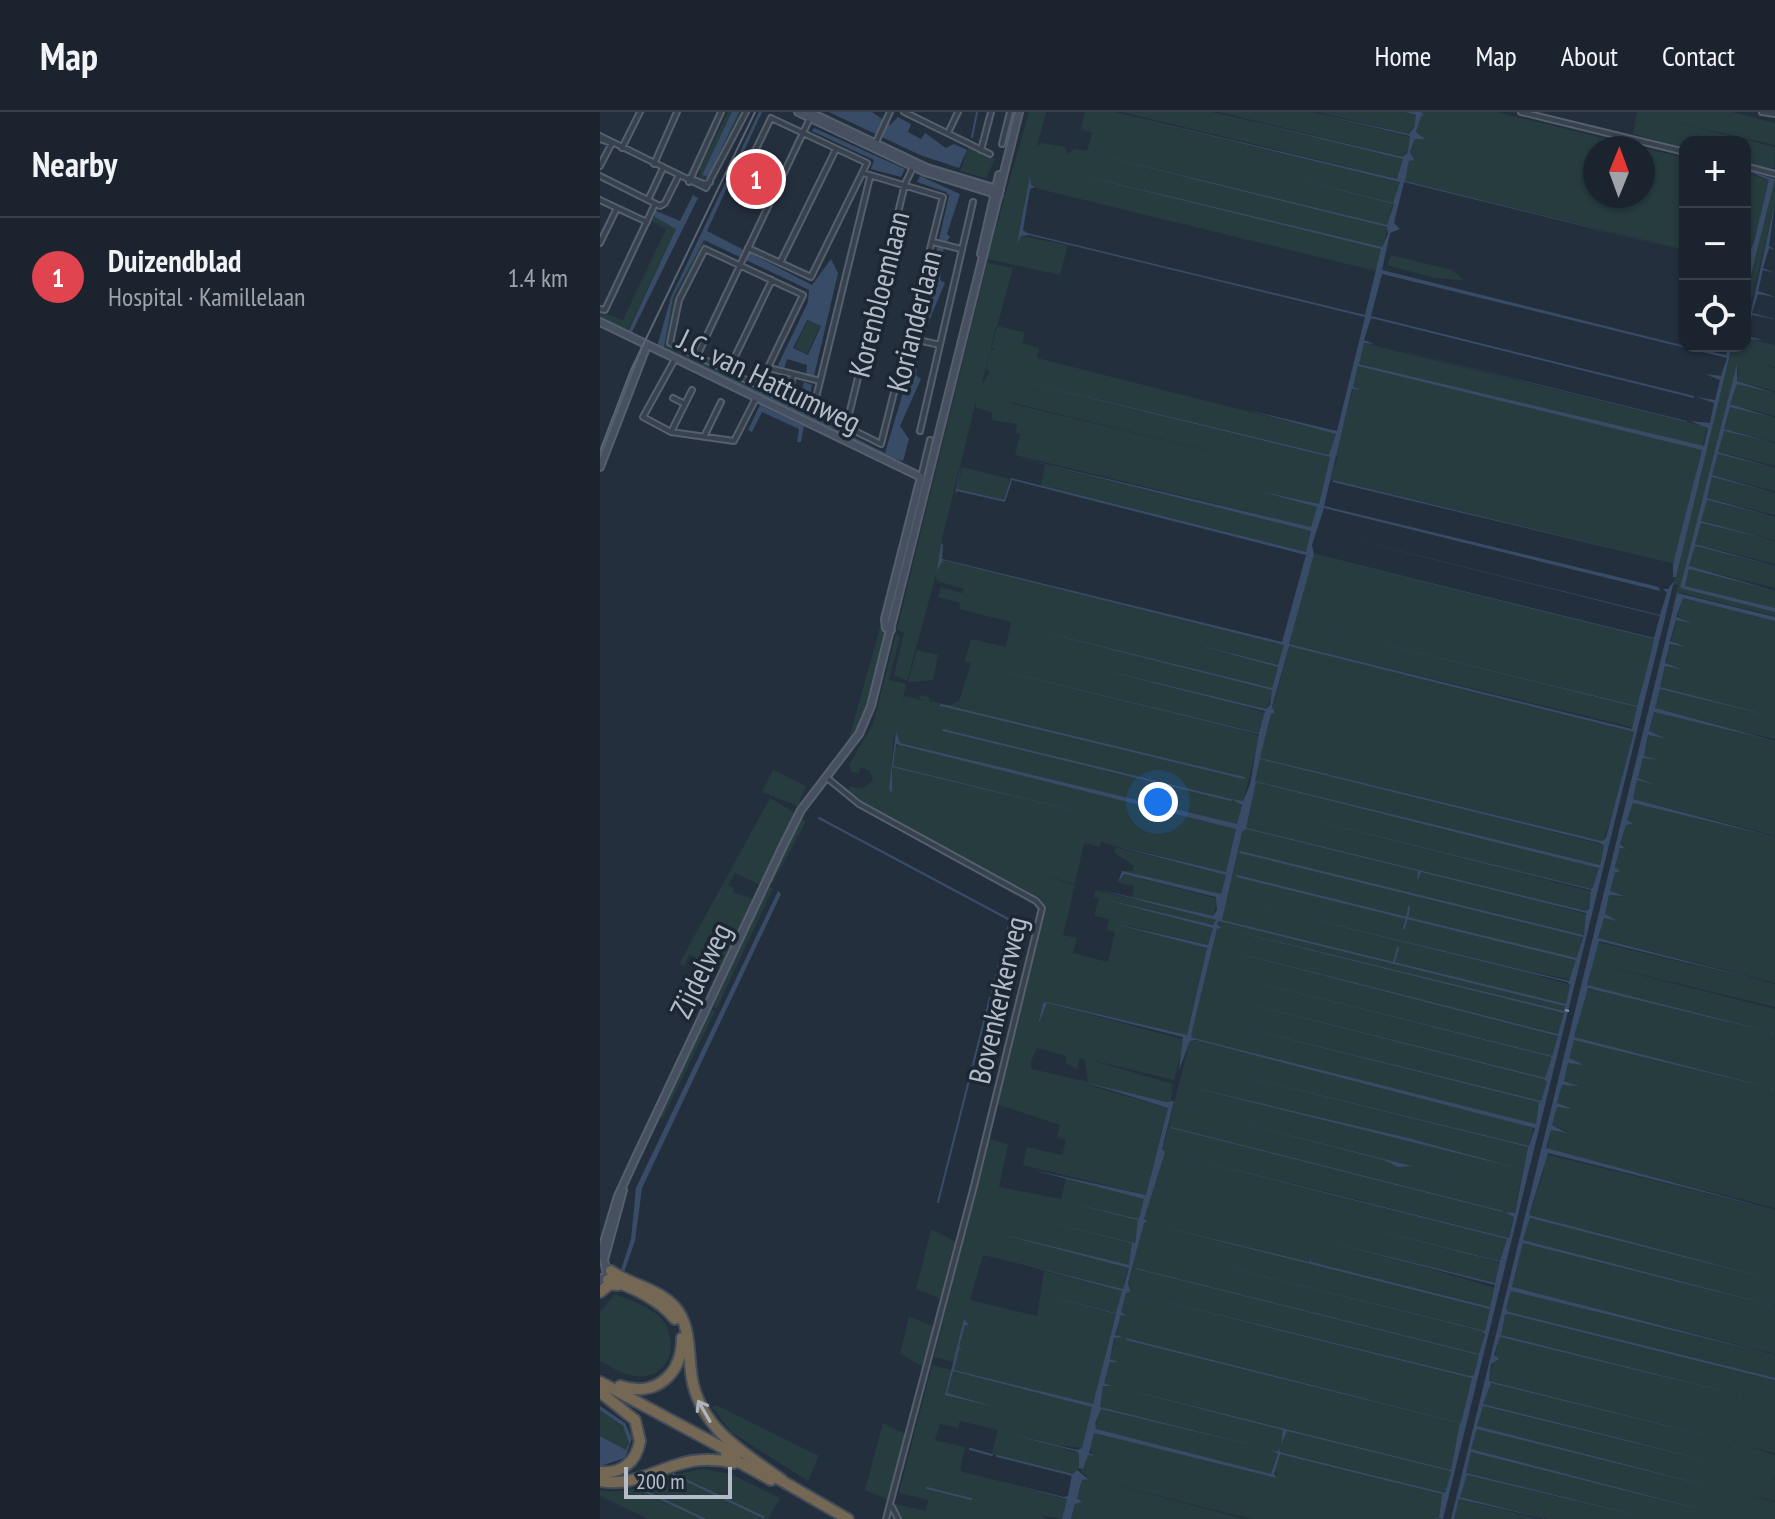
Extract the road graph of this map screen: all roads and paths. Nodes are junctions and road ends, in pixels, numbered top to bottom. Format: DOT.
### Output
graph roads {
  1 [pos="640,112"];
  2 [pos="677,112"];
  3 [pos="721,112"];
  4 [pos="746,112"];
  5 [pos="798,112"];
  6 [pos="890,112"];
  7 [pos="904,112"];
  8 [pos="929,112"];
  9 [pos="958,112"];
  10 [pos="991,112"];
  11 [pos="1010,112"];
  12 [pos="1019,112"];
  13 [pos="1521,112"];
  14 [pos="1762,112"];
  15 [pos="1775,114"];
  16 [pos="810,115"];
  17 [pos="924,122"];
  18 [pos="803,133"];
  19 [pos="948,133"];
  20 [pos="600,137"];
  21 [pos="612,143"];
  22 [pos="1002,144"];
  23 [pos="874,145"];
  24 [pos="622,148"];
  25 [pos="836,149"];
  26 [pos="981,150"];
  27 [pos="1679,151"];
  28 [pos="990,154"];
  29 [pos="654,164"];
  30 [pos="914,165"];
  31 [pos="600,166"];
  32 [pos="747,167"];
  33 [pos="663,168"];
  34 [pos="1751,168"];
  35 [pos="863,173"];
  36 [pos="1775,174"];
  37 [pos="679,175"];
  38 [pos="600,176"];
  39 [pos="870,177"];
  40 [pos="689,180"];
  41 [pos="780,182"];
  42 [pos="739,184"];
  43 [pos="905,184"];
  44 [pos="997,192"];
  45 [pos="600,200"];
  46 [pos="648,200"];
  47 [pos="973,202"];
  48 [pos="655,204"];
  49 [pos="617,208"];
  50 [pos="647,222"];
  51 [pos="935,242"];
  52 [pos="600,243"];
  53 [pos="747,249"];
  54 [pos="961,249"];
  55 [pos="740,263"];
  56 [pos="780,263"];
  57 [pos="772,280"];
  58 [pos="602,310"];
  59 [pos="600,322"];
  60 [pos="911,339"];
  61 [pos="647,345"];
  62 [pos="940,345"];
  63 [pos="697,356"];
  64 [pos="675,359"];
  65 [pos="769,368"];
  66 [pos="728,371"];
  67 [pos="793,375"];
  68 [pos="820,381"];
  69 [pos="790,389"];
  70 [pos="692,390"];
  71 [pos="673,398"];
  72 [pos="756,398"];
  73 [pos="721,402"];
  74 [pos="685,404"];
  75 [pos="846,427"];
  76 [pos="920,431"];
  77 [pos="671,432"];
  78 [pos="704,437"];
  79 [pos="930,440"];
  80 [pos="600,467"];
  81 [pos="921,477"];
  82 [pos="893,631"];
  83 [pos="825,777"];
  84 [pos="607,1243"];
  85 [pos="600,1254"];
  86 [pos="604,1275"];
  87 [pos="627,1284"];
  88 [pos="600,1292"];
  89 [pos="600,1380"];
  90 [pos="600,1390"];
  91 [pos="600,1472"];
  92 [pos="600,1481"];
  93 [pos="780,1482"];
  94 [pos="892,1507"];
  95 [pos="839,1519"];
  96 [pos="848,1519"];
  97 [pos="886,1519"];
  98 [pos="898,1519"];
  1 -- 24 [label="street"];
  2 -- 29 [label="street"];
  3 -- 40 [label="street"];
  4 -- 40 [label="street"];
  5 -- 16 [label="main road"];
  6 -- 23 [label="street"];
  7 -- 17 [label="street"];
  8 -- 17 [label="street"];
  9 -- 19 [label="street"];
  10 -- 26 [label="street"];
  11 -- 22 [label="street"];
  12 -- 44 [label="main road"];
  13 -- 27 [label="street"];
  14 -- 15 [label="street"];
  16 -- 18 [label="street"];
  16 -- 23 [label="main road"];
  17 -- 19 [label="street"];
  18 -- 25 [label="street"];
  18 -- 32 [label="street"];
  18 -- 41 [label="street"];
  19 -- 26 [label="street"];
  20 -- 21 [label="street"];
  21 -- 24 [label="street"];
  21 -- 31 [label="street"];
  23 -- 30 [label="main road"];
  24 -- 29 [label="street"];
  25 -- 35 [label="street, Korianderlaan"];
  25 -- 56 [label="street"];
  26 -- 28 [label="street"];
  29 -- 33 [label="street"];
  30 -- 43 [label="street, Korenbloemlaan"];
  30 -- 44 [label="main road"];
  32 -- 41 [label="street"];
  32 -- 42 [label="street"];
  33 -- 37 [label="street"];
  33 -- 46 [label="street"];
  34 -- 36 [label="street"];
  35 -- 39 [label="street, Korianderlaan"];
  35 -- 56 [label="street"];
  37 -- 40 [label="street"];
  37 -- 48 [label="street"];
  38 -- 46 [label="street"];
  39 -- 43 [label="street, Korianderlaan"];
  39 -- 68 [label="street, Korianderlaan"];
  41 -- 53 [label="street"];
  43 -- 51 [label="street, Korianderlaan"];
  43 -- 75 [label="street, Korenbloemlaan"];
  44 -- 82 [label="main road"];
  45 -- 49 [label="street"];
  46 -- 48 [label="street"];
  47 -- 54 [label="street"];
  48 -- 50 [label="street"];
  49 -- 50 [label="street"];
  49 -- 52 [label="street"];
  50 -- 58 [label="street"];
  51 -- 54 [label="street"];
  51 -- 60 [label="street, Korianderlaan"];
  53 -- 55 [label="street"];
  53 -- 56 [label="street"];
  54 -- 62 [label="street"];
  55 -- 57 [label="street"];
  55 -- 63 [label="street"];
  55 -- 63 [label="street"];
  57 -- 65 [label="street"];
  57 -- 66 [label="street"];
  59 -- 61 [label="main road, J.C. van Hattumweg"];
  60 -- 62 [label="street"];
  60 -- 75 [label="street, Korianderlaan"];
  61 -- 64 [label="main road, J.C. van Hattumweg"];
  61 -- 80 [label="main road"];
  62 -- 76 [label="street"];
  63 -- 66 [label="street"];
  64 -- 72 [label="main road, J.C. van Hattumweg"];
  64 -- 77 [label="street"];
  65 -- 66 [label="street"];
  65 -- 67 [label="street"];
  67 -- 68 [label="street"];
  67 -- 69 [label="street"];
  68 -- 75 [label="street, Korianderlaan"];
  70 -- 74 [label="street"];
  71 -- 74 [label="street"];
  72 -- 78 [label="street"];
  72 -- 81 [label="main road, J.C. van Hattumweg"];
  73 -- 78 [label="street"];
  74 -- 77 [label="street"];
  77 -- 78 [label="street"];
  79 -- 81 [label="street"];
  81 -- 82 [label="main road"];
  82 -- 83 [label="main road"];
  83 -- 84 [label="main road, Zijdelweg"];
  83 -- 94 [label="street, Bovenkerkerweg"];
  84 -- 85 [label="main road, Zijdelweg"];
  84 -- 86 [label="main road, Zijdelweg"];
  86 -- 87 [label="highway"];
  87 -- 88 [label="highway"];
  87 -- 89 [label="highway"];
  93 -- 87 [label="highway, one-way"];
  89 -- 93 [label="highway"];
  90 -- 91 [label="highway"];
  90 -- 93 [label="highway"];
  92 -- 93 [label="highway"];
  93 -- 95 [label="highway"];
  93 -- 96 [label="highway"];
  94 -- 97 [label="street, Bovenkerkerweg"];
  94 -- 98 [label="street"];
}
